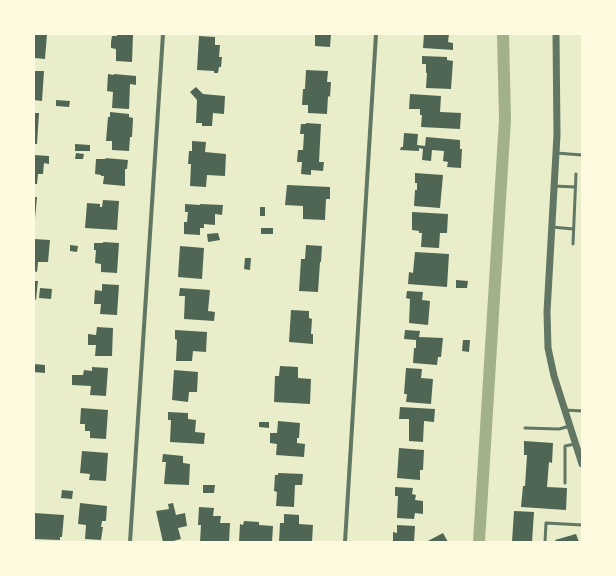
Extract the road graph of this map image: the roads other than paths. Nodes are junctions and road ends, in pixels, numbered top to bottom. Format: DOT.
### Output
graph roads {
  1 [pos="162,34"];
  2 [pos="376,34"];
  3 [pos="556,34"];
  4 [pos="556,153"];
  5 [pos="582,154"];
  6 [pos="576,174"];
  7 [pos="554,186"];
  8 [pos="575,187"];
  9 [pos="552,227"];
  10 [pos="573,229"];
  11 [pos="573,244"];
  12 [pos="565,410"];
  13 [pos="582,411"];
  14 [pos="570,426"];
  15 [pos="525,428"];
  16 [pos="575,444"];
  17 [pos="580,453"];
  18 [pos="582,464"];
  19 [pos="565,483"];
  20 [pos="582,525"];
  21 [pos="130,542"];
  22 [pos="345,542"];
  23 [pos="545,542"];
  1 -- 21 [label="street"];
  2 -- 22 [label="street"];
  3 -- 4 [label="street"];
  4 -- 5 [label="lane"];
  4 -- 7 [label="street"];
  6 -- 8 [label="lane"];
  7 -- 8 [label="lane"];
  7 -- 9 [label="street"];
  8 -- 10 [label="lane"];
  9 -- 10 [label="lane"];
  9 -- 12 [label="street"];
  10 -- 11 [label="lane"];
  12 -- 13 [label="lane"];
  12 -- 14 [label="street"];
  14 -- 15 [label="lane"];
  14 -- 16 [label="street"];
  16 -- 17 [label="street"];
  16 -- 19 [label="lane"];
  17 -- 18 [label="street"];
  20 -- 23 [label="lane"];
}
